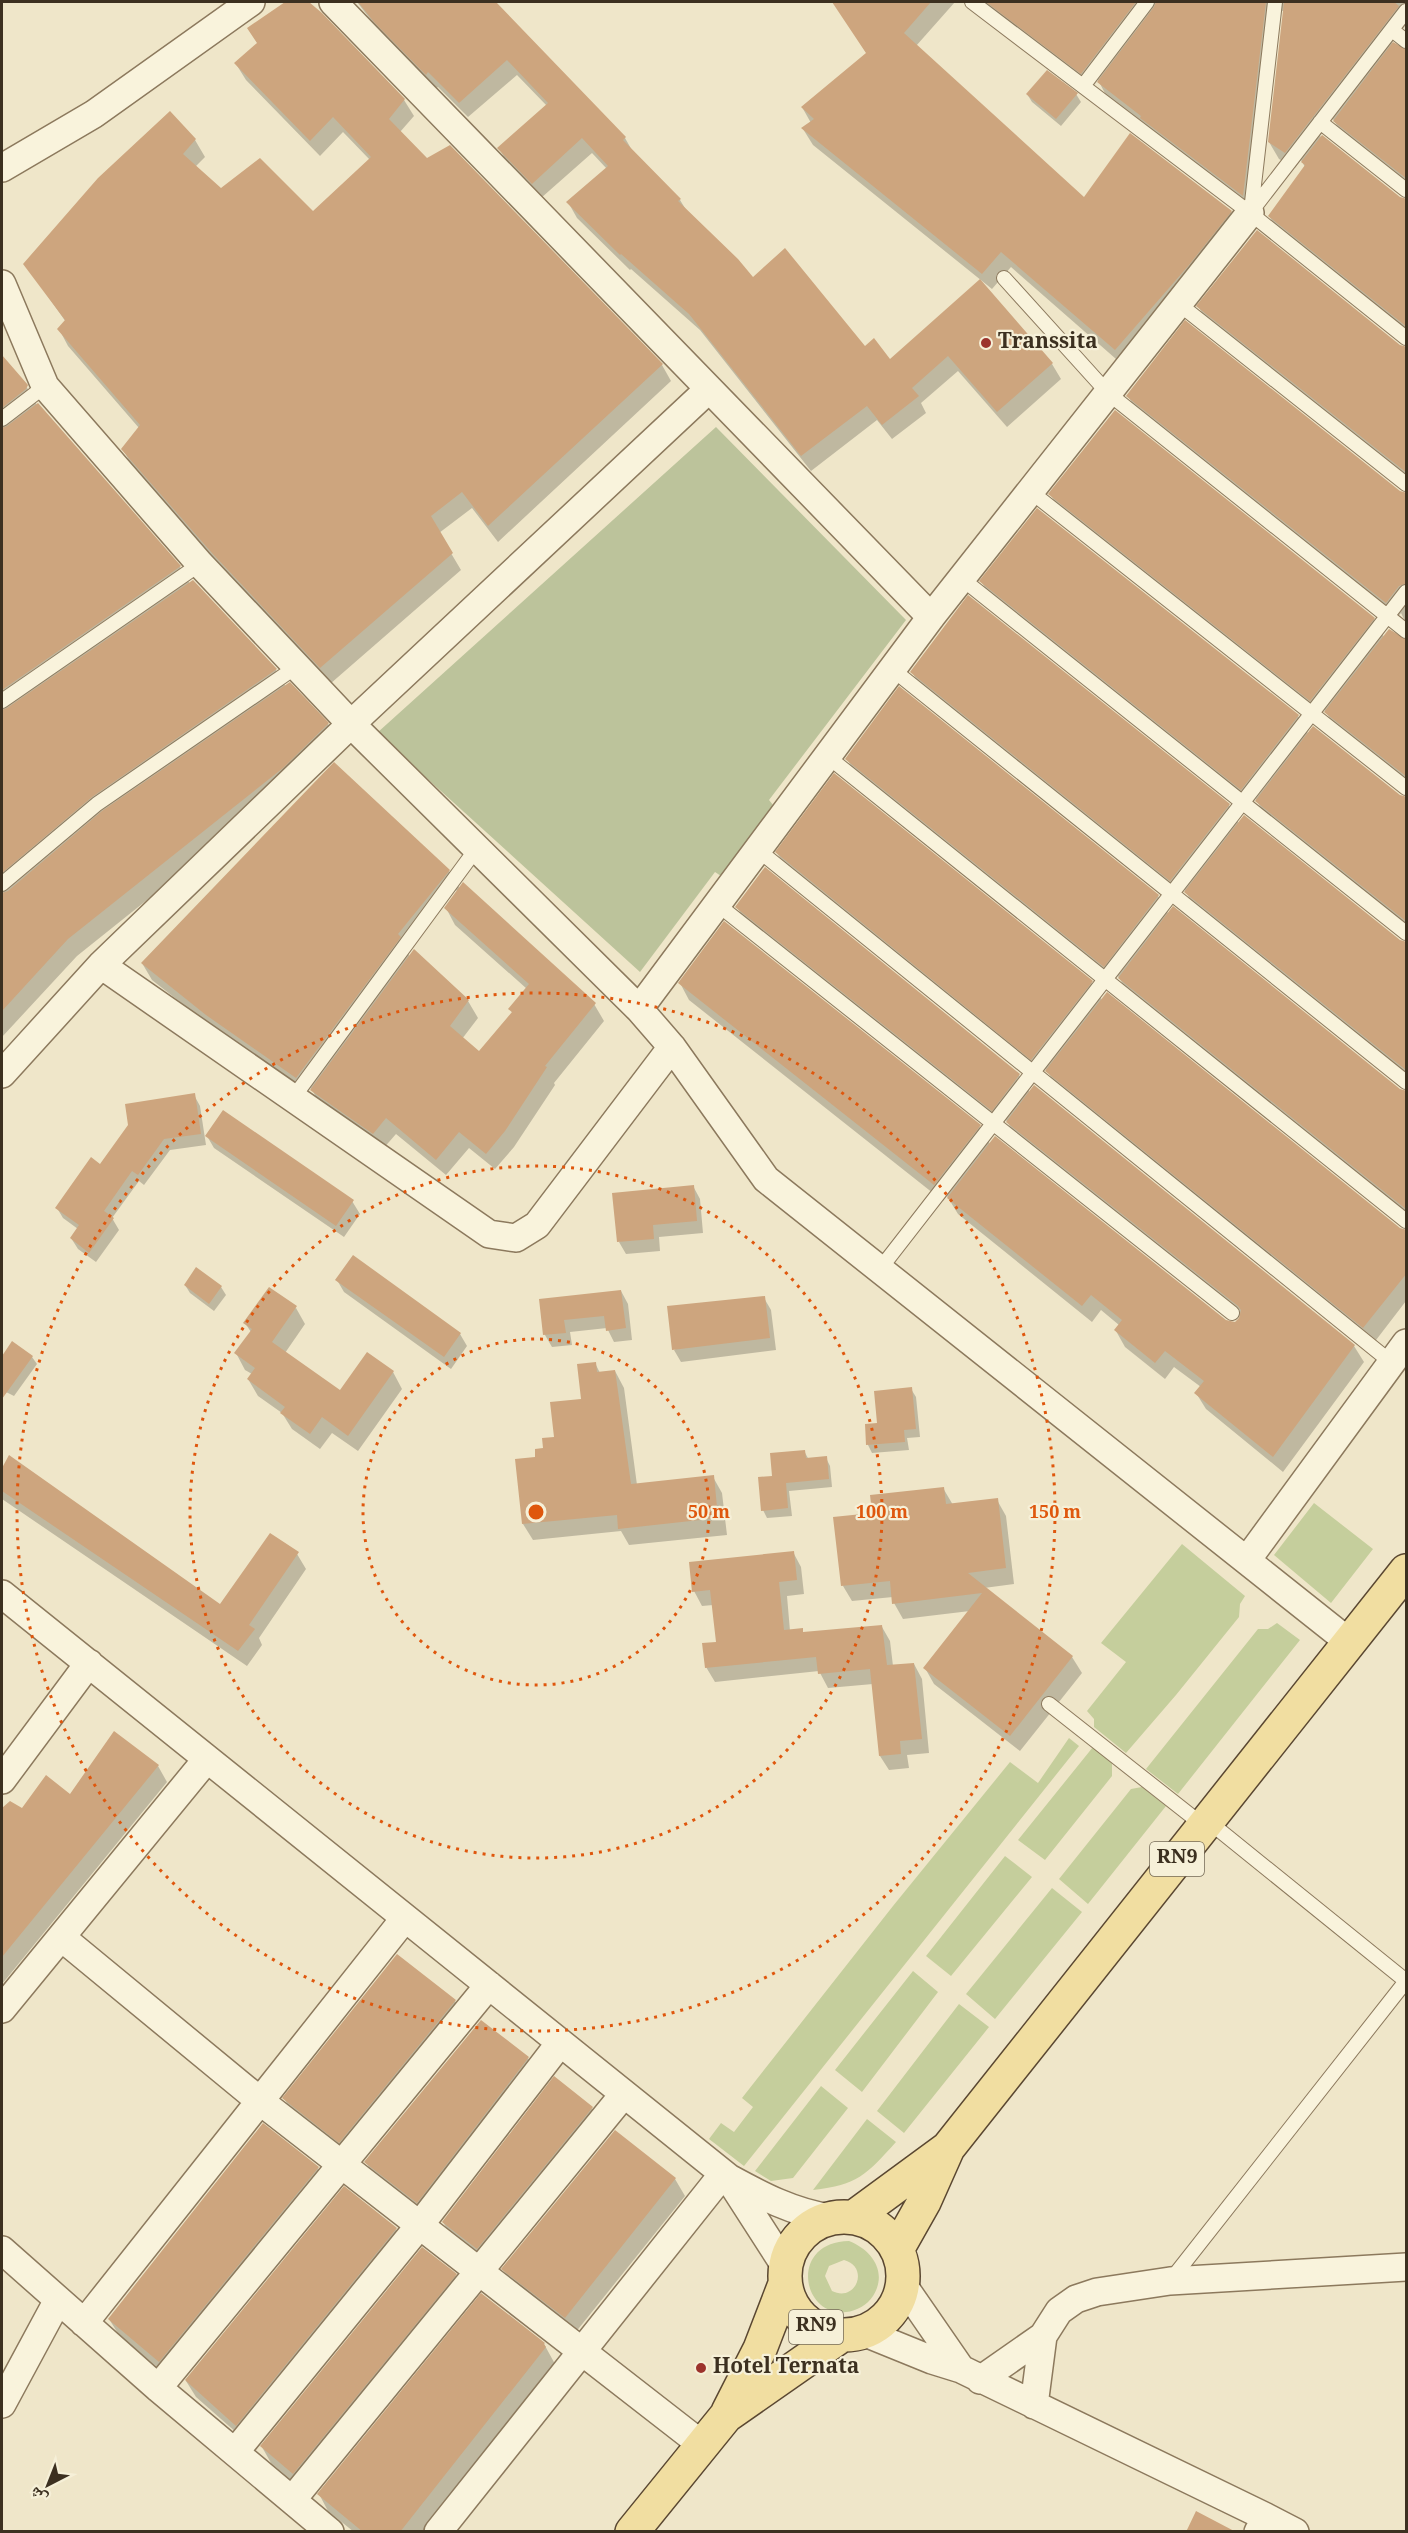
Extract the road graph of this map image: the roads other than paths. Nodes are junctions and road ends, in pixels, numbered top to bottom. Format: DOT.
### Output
graph roads {
  1 [pos="250,2"];
  2 [pos="333,2"];
  3 [pos="972,2"];
  4 [pos="1147,2"];
  5 [pos="1275,2"];
  6 [pos="1407,10"];
  7 [pos="1392,30"];
  8 [pos="1407,41"];
  9 [pos="1083,86"];
  10 [pos="1320,123"];
  11 [pos="2,168"];
  12 [pos="1407,190"];
  13 [pos="1250,213"];
  14 [pos="1004,278"];
  15 [pos="2,284"];
  16 [pos="1179,304"];
  17 [pos="1407,338"];
  18 [pos="45,386"];
  19 [pos="709,389"];
  20 [pos="1108,393"];
  21 [pos="2,419"];
  22 [pos="1407,484"];
  23 [pos="1030,491"];
  24 [pos="200,564"];
  25 [pos="961,578"];
  26 [pos="1407,592"];
  27 [pos="1388,616"];
  28 [pos="931,617"];
  29 [pos="1407,631"];
  30 [pos="296,667"];
  31 [pos="892,669"];
  32 [pos="2,701"];
  33 [pos="1312,713"];
  34 [pos="351,724"];
  35 [pos="827,756"];
  36 [pos="1407,788"];
  37 [pos="1242,802"];
  38 [pos="477,848"];
  39 [pos="758,850"];
  40 [pos="2,884"];
  41 [pos="1172,893"];
  42 [pos="717,904"];
  43 [pos="1407,933"];
  44 [pos="101,965"];
  45 [pos="1105,979"];
  46 [pos="639,1009"];
  47 [pos="672,1047"];
  48 [pos="1033,1073"];
  49 [pos="2,1074"];
  50 [pos="1407,1082"];
  51 [pos="293,1098"];
  52 [pos="993,1124"];
  53 [pos="1407,1221"];
  54 [pos="880,1269"];
  55 [pos="1232,1314"];
  56 [pos="1399,1353"];
  57 [pos="1247,1560"];
  58 [pos="1407,1571"];
  59 [pos="2,1594"];
  60 [pos="1349,1642"];
  61 [pos="88,1663"];
  62 [pos="1049,1704"];
  63 [pos="207,1759"];
  64 [pos="2,1780"];
  65 [pos="1206,1824"];
  66 [pos="405,1918"];
  67 [pos="61,1936"];
  68 [pos="1407,1981"];
  69 [pos="489,1985"];
  70 [pos="2,2009"];
  71 [pos="560,2043"];
  72 [pos="624,2094"];
  73 [pos="260,2101"];
  74 [pos="948,2148"];
  75 [pos="342,2165"];
  76 [pos="726,2176"];
  77 [pos="842,2217"];
  78 [pos="419,2226"];
  79 [pos="898,2248"];
  80 [pos="2,2250"];
  81 [pos="1405,2265"];
  82 [pos="479,2272"];
  83 [pos="785,2275"];
  84 [pos="1170,2281"];
  85 [pos="903,2285"];
  86 [pos="58,2300"];
  87 [pos="84,2323"];
  88 [pos="852,2333"];
  89 [pos="1043,2336"];
  90 [pos="581,2353"];
  91 [pos="971,2374"];
  92 [pos="158,2388"];
  93 [pos="2,2404"];
  94 [pos="1034,2405"];
  95 [pos="726,2416"];
  96 [pos="701,2444"];
  97 [pos="235,2452"];
  98 [pos="292,2500"];
  99 [pos="1262,2524"];
  100 [pos="330,2532"];
  101 [pos="438,2532"];
  102 [pos="632,2532"];
  103 [pos="1295,2532"];
  1 -- 11 [label="street"];
  2 -- 19 [label="street"];
  3 -- 9 [label="lane"];
  4 -- 9 [label="lane"];
  5 -- 13 [label="lane"];
  6 -- 7 [label="lane"];
  7 -- 8 [label="lane"];
  7 -- 10 [label="lane"];
  9 -- 13 [label="lane"];
  10 -- 12 [label="lane"];
  10 -- 13 [label="lane"];
  13 -- 16 [label="street"];
  13 -- 17 [label="lane"];
  14 -- 20 [label="lane"];
  15 -- 18 [label="street"];
  16 -- 20 [label="street"];
  16 -- 22 [label="lane"];
  18 -- 21 [label="lane"];
  18 -- 24 [label="street"];
  19 -- 28 [label="street"];
  19 -- 34 [label="street"];
  20 -- 23 [label="street"];
  20 -- 27 [label="lane"];
  23 -- 25 [label="street"];
  23 -- 33 [label="lane"];
  24 -- 30 [label="street"];
  24 -- 32 [label="lane"];
  25 -- 28 [label="street"];
  25 -- 37 [label="lane"];
  26 -- 27 [label="lane"];
  27 -- 29 [label="lane"];
  27 -- 33 [label="lane"];
  28 -- 31 [label="street"];
  30 -- 34 [label="street"];
  30 -- 40 [label="lane"];
  31 -- 35 [label="street"];
  31 -- 41 [label="lane"];
  33 -- 36 [label="lane"];
  33 -- 37 [label="lane"];
  34 -- 38 [label="street"];
  34 -- 44 [label="street"];
  35 -- 39 [label="street"];
  35 -- 45 [label="lane"];
  37 -- 41 [label="lane"];
  37 -- 43 [label="lane"];
  38 -- 46 [label="street"];
  38 -- 51 [label="lane"];
  39 -- 42 [label="street"];
  39 -- 48 [label="lane"];
  41 -- 45 [label="lane"];
  41 -- 50 [label="lane"];
  42 -- 46 [label="street"];
  42 -- 52 [label="lane"];
  44 -- 49 [label="street"];
  44 -- 51 [label="street"];
  45 -- 48 [label="lane"];
  45 -- 53 [label="lane"];
  46 -- 47 [label="street"];
  47 -- 51 [label="street"];
  47 -- 54 [label="street"];
  48 -- 52 [label="lane"];
  48 -- 56 [label="lane"];
  52 -- 54 [label="lane"];
  52 -- 55 [label="lane"];
  54 -- 57 [label="street"];
  56 -- 57 [label="street"];
  57 -- 60 [label="street"];
  58 -- 60 [label="main road, RN9"];
  59 -- 61 [label="street"];
  60 -- 65 [label="main road, RN9"];
  61 -- 63 [label="street"];
  61 -- 64 [label="street"];
  62 -- 65 [label="lane"];
  63 -- 66 [label="street"];
  63 -- 67 [label="street"];
  65 -- 68 [label="lane"];
  65 -- 74 [label="main road, RN9"];
  66 -- 69 [label="street"];
  66 -- 73 [label="street"];
  67 -- 70 [label="street"];
  67 -- 73 [label="street"];
  68 -- 84 [label="lane"];
  69 -- 71 [label="street"];
  69 -- 75 [label="street"];
  71 -- 72 [label="street"];
  71 -- 78 [label="street"];
  72 -- 76 [label="street"];
  72 -- 82 [label="street"];
  73 -- 75 [label="street"];
  73 -- 87 [label="street"];
  74 -- 77 [label="main road, RN9"];
  74 -- 79 [label="main road, RN9"];
  75 -- 78 [label="street"];
  75 -- 92 [label="street"];
  76 -- 77 [label="street"];
  76 -- 83 [label="street"];
  76 -- 90 [label="street"];
  77 -- 79 [label="main road"];
  77 -- 83 [label="main road, RN9"];
  78 -- 82 [label="street"];
  78 -- 97 [label="street"];
  79 -- 85 [label="main road"];
  80 -- 86 [label="street"];
  81 -- 84 [label="street"];
  82 -- 90 [label="street"];
  82 -- 98 [label="street"];
  83 -- 88 [label="main road, RN9"];
  83 -- 95 [label="main road, RN9"];
  84 -- 89 [label="street"];
  85 -- 88 [label="main road, RN9"];
  85 -- 91 [label="street"];
  86 -- 87 [label="street"];
  86 -- 93 [label="street"];
  87 -- 92 [label="street"];
  88 -- 91 [label="street"];
  88 -- 95 [label="main road, RN9"];
  89 -- 91 [label="street"];
  89 -- 94 [label="street"];
  90 -- 96 [label="street"];
  90 -- 101 [label="street"];
  91 -- 94 [label="street"];
  92 -- 97 [label="street"];
  94 -- 99 [label="street"];
  95 -- 96 [label="main road, RN9"];
  96 -- 102 [label="main road, RN9"];
  97 -- 98 [label="street"];
  98 -- 100 [label="street"];
  99 -- 103 [label="street"];
}
